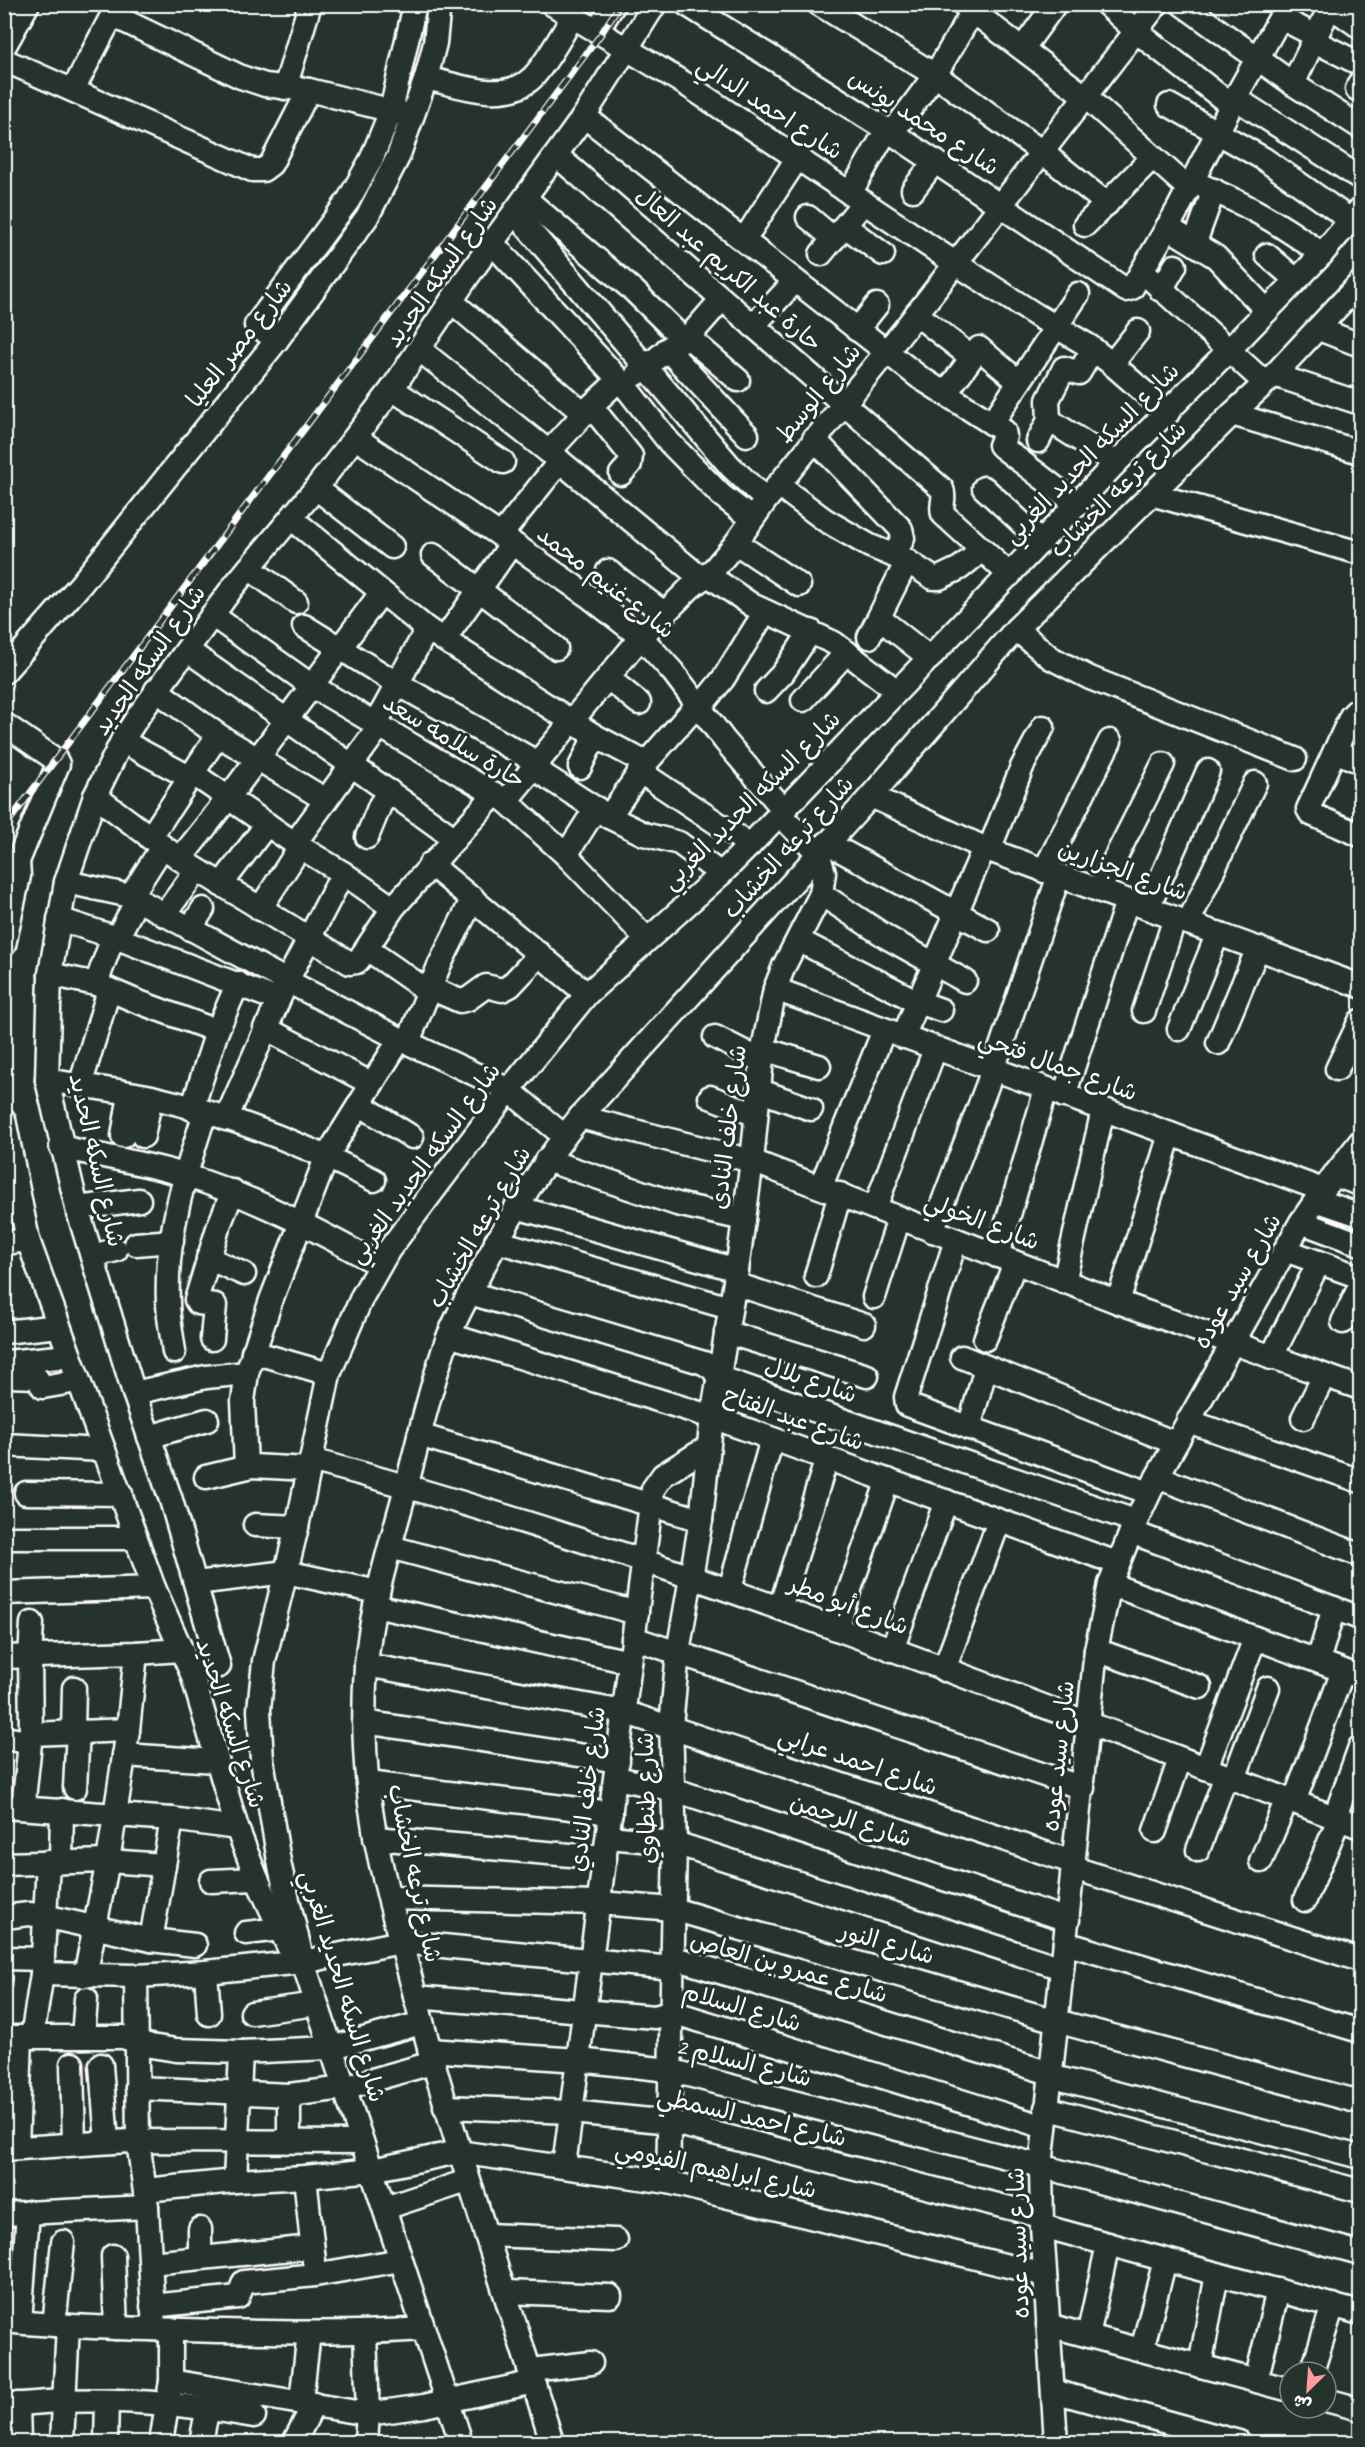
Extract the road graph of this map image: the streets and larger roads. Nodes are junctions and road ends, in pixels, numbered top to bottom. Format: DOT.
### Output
graph roads {
  1 [pos="28,4"];
  2 [pos="415,4"];
  3 [pos="439,4"];
  4 [pos="552,4"];
  5 [pos="614,4"];
  6 [pos="655,4"];
  7 [pos="686,4"];
  8 [pos="819,4"];
  9 [pos="1055,4"];
  10 [pos="1106,4"];
  11 [pos="1157,4"];
  12 [pos="1182,4"];
  13 [pos="306,6"];
  14 [pos="1329,6"];
  15 [pos="971,7"];
  16 [pos="116,10"];
  17 [pos="1284,11"];
  18 [pos="573,17"];
  19 [pos="1360,27"];
  20 [pos="597,31"];
  21 [pos="1136,31"];
  22 [pos="1315,39"];
  23 [pos="4,47"];
  24 [pos="1023,48"];
  25 [pos="626,49"];
  26 [pos="1257,59"];
  27 [pos="4,60"];
  28 [pos="1360,64"];
  29 [pos="935,75"];
  30 [pos="426,78"];
  31 [pos="1293,84"];
  32 [pos="285,88"];
  33 [pos="73,90"];
  34 [pos="309,90"];
  35 [pos="1086,97"];
  36 [pos="1233,102"];
  37 [pos="1169,105"];
  38 [pos="402,113"];
  39 [pos="584,116"];
  40 [pos="1360,127"];
  41 [pos="890,131"];
  42 [pos="1218,133"];
  43 [pos="1042,152"];
  44 [pos="556,155"];
  45 [pos="798,157"];
  46 [pos="1152,158"];
  47 [pos="935,161"];
  48 [pos="1360,178"];
  49 [pos="1191,185"];
  50 [pos="913,190"];
  51 [pos="1214,190"];
  52 [pos="857,197"];
  53 [pos="1000,203"];
  54 [pos="1107,204"];
  55 [pos="520,206"];
  56 [pos="1356,215"];
  57 [pos="807,217"];
  58 [pos="1085,225"];
  59 [pos="1167,227"];
  60 [pos="744,240"];
  61 [pos="834,240"];
  62 [pos="1195,242"];
  63 [pos="492,243"];
  64 [pos="883,254"];
  65 [pos="1322,254"];
  66 [pos="1267,255"];
  67 [pos="955,263"];
  68 [pos="1175,266"];
  69 [pos="1136,280"];
  70 [pos="1296,280"];
  71 [pos="795,281"];
  72 [pos="1360,283"];
  73 [pos="1161,290"];
  74 [pos="1078,294"];
  75 [pos="722,299"];
  76 [pos="451,301"];
  77 [pos="877,305"];
  78 [pos="1267,311"];
  79 [pos="916,314"];
  80 [pos="753,326"];
  81 [pos="1056,327"];
  82 [pos="1319,329"];
  83 [pos="857,330"];
  84 [pos="1138,331"];
  85 [pos="277,340"];
  86 [pos="680,342"];
  87 [pos="1360,345"];
  88 [pos="420,350"];
  89 [pos="1093,350"];
  90 [pos="1228,351"];
  91 [pos="886,352"];
  92 [pos="971,357"];
  93 [pos="1112,364"];
  94 [pos="646,366"];
  95 [pos="1269,379"];
  96 [pos="738,380"];
  97 [pos="1019,381"];
  98 [pos="622,383"];
  99 [pos="392,389"];
  100 [pos="945,394"];
  101 [pos="1360,403"];
  102 [pos="843,404"];
  103 [pos="587,410"];
  104 [pos="1168,413"];
  105 [pos="1232,414"];
  106 [pos="646,415"];
  107 [pos="1049,420"];
  108 [pos="999,428"];
  109 [pos="747,435"];
  110 [pos="356,438"];
  111 [pos="617,438"];
  112 [pos="814,439"];
  113 [pos="1038,441"];
  114 [pos="1360,452"];
  115 [pos="555,457"];
  116 [pos="502,462"];
  117 [pos="1116,463"];
  118 [pos="621,474"];
  119 [pos="315,488"];
  120 [pos="984,488"];
  121 [pos="772,493"];
  122 [pos="1151,494"];
  123 [pos="1078,505"];
  124 [pos="291,518"];
  125 [pos="752,519"];
  126 [pos="507,539"];
  127 [pos="1042,542"];
  128 [pos="736,543"];
  129 [pos="392,547"];
  130 [pos="982,550"];
  131 [pos="1360,553"];
  132 [pos="433,555"];
  133 [pos="900,558"];
  134 [pos="249,568"];
  135 [pos="608,572"];
  136 [pos="1010,575"];
  137 [pos="705,577"];
  138 [pos="799,585"];
  139 [pos="479,590"];
  140 [pos="381,593"];
  141 [pos="296,602"];
  142 [pos="765,612"];
  143 [pos="664,613"];
  144 [pos="212,615"];
  145 [pos="304,626"];
  146 [pos="1016,629"];
  147 [pos="811,631"];
  148 [pos="436,634"];
  149 [pos="641,637"];
  150 [pos="341,648"];
  151 [pos="556,648"];
  152 [pos="187,650"];
  153 [pos="847,652"];
  154 [pos="930,658"];
  155 [pos="4,672"];
  156 [pos="608,678"];
  157 [pos="398,684"];
  158 [pos="312,686"];
  159 [pos="156,690"];
  160 [pos="897,691"];
  161 [pos="766,692"];
  162 [pos="803,700"];
  163 [pos="639,703"];
  164 [pos="699,706"];
  165 [pos="1360,710"];
  166 [pos="286,721"];
  167 [pos="572,722"];
  168 [pos="4,724"];
  169 [pos="377,726"];
  170 [pos="1043,727"];
  171 [pos="218,735"];
  172 [pos="595,736"];
  173 [pos="123,741"];
  174 [pos="1110,741"];
  175 [pos="1335,751"];
  176 [pos="258,758"];
  177 [pos="1294,759"];
  178 [pos="1360,762"];
  179 [pos="353,764"];
  180 [pos="1163,764"];
  181 [pos="536,766"];
  182 [pos="580,767"];
  183 [pos="643,767"];
  184 [pos="1208,771"];
  185 [pos="191,775"];
  186 [pos="1255,783"];
  187 [pos="389,791"];
  188 [pos="96,796"];
  189 [pos="871,796"];
  190 [pos="229,797"];
  191 [pos="501,797"];
  192 [pos="326,800"];
  193 [pos="603,812"];
  194 [pos="782,812"];
  195 [pos="267,824"];
  196 [pos="1360,835"];
  197 [pos="367,837"];
  198 [pos="455,839"];
  199 [pos="298,845"];
  200 [pos="750,845"];
  201 [pos="822,848"];
  202 [pos="987,849"];
  203 [pos="172,853"];
  204 [pos="566,855"];
  205 [pos="11,861"];
  206 [pos="430,864"];
  207 [pos="344,873"];
  208 [pos="1052,873"];
  209 [pos="721,874"];
  210 [pos="66,882"];
  211 [pos="221,885"];
  212 [pos="1099,890"];
  213 [pos="821,894"];
  214 [pos="134,898"];
  215 [pos="473,898"];
  216 [pos="1137,904"];
  217 [pos="393,908"];
  218 [pos="203,909"];
  219 [pos="260,909"];
  220 [pos="956,913"];
  221 [pos="164,915"];
  222 [pos="59,919"];
  223 [pos="1181,920"];
  224 [pos="190,929"];
  225 [pos="988,930"];
  226 [pos="1218,933"];
  227 [pos="115,938"];
  228 [pos="308,939"];
  229 [pos="647,939"];
  230 [pos="798,940"];
  231 [pos="4,945"];
  232 [pos="527,945"];
  233 [pos="1258,948"];
  234 [pos="358,956"];
  235 [pos="933,964"];
  236 [pos="50,974"];
  237 [pos="965,981"];
  238 [pos="238,983"];
  239 [pos="1360,986"];
  240 [pos="102,987"];
  241 [pos="775,989"];
  242 [pos="282,990"];
  243 [pos="430,990"];
  244 [pos="587,994"];
  245 [pos="916,1002"];
  246 [pos="941,1010"];
  247 [pos="1144,1011"];
  248 [pos="1360,1021"];
  249 [pos="265,1028"];
  250 [pos="1179,1029"];
  251 [pos="217,1031"];
  252 [pos="893,1033"];
  253 [pos="715,1037"];
  254 [pos="404,1040"];
  255 [pos="1218,1043"];
  256 [pos="935,1049"];
  257 [pos="763,1055"];
  258 [pos="819,1066"];
  259 [pos="1337,1069"];
  260 [pos="993,1070"];
  261 [pos="47,1080"];
  262 [pos="372,1084"];
  263 [pos="80,1086"];
  264 [pos="509,1090"];
  265 [pos="758,1090"];
  266 [pos="1055,1092"];
  267 [pos="140,1096"];
  268 [pos="710,1097"];
  269 [pos="359,1104"];
  270 [pos="811,1109"];
  271 [pos="1103,1110"];
  272 [pos="208,1114"];
  273 [pos="756,1114"];
  274 [pos="580,1117"];
  275 [pos="5,1122"];
  276 [pos="1170,1134"];
  277 [pos="133,1136"];
  278 [pos="564,1136"];
  279 [pos="412,1137"];
  280 [pos="1360,1142"];
  281 [pos="61,1147"];
  282 [pos="327,1156"];
  283 [pos="546,1160"];
  284 [pos="8,1161"];
  285 [pos="752,1161"];
  286 [pos="184,1175"];
  287 [pos="374,1180"];
  288 [pos="1360,1184"];
  289 [pos="1324,1188"];
  290 [pos="831,1190"];
  291 [pos="233,1191"];
  292 [pos="139,1200"];
  293 [pos="516,1207"];
  294 [pos="77,1208"];
  295 [pos="875,1208"];
  296 [pos="13,1215"];
  297 [pos="1360,1215"];
  298 [pos="899,1218"];
  299 [pos="744,1219"];
  300 [pos="301,1221"];
  301 [pos="1301,1222"];
  302 [pos="932,1231"];
  303 [pos="27,1240"];
  304 [pos="956,1240"];
  305 [pos="172,1241"];
  306 [pos="496,1241"];
  307 [pos="4,1243"];
  308 [pos="1360,1245"];
  309 [pos="1285,1250"];
  310 [pos="92,1257"];
  311 [pos="208,1258"];
  312 [pos="1006,1260"];
  313 [pos="1319,1262"];
  314 [pos="380,1265"];
  315 [pos="244,1274"];
  316 [pos="816,1276"];
  317 [pos="736,1277"];
  318 [pos="1360,1277"];
  319 [pos="1064,1282"];
  320 [pos="1360,1286"];
  321 [pos="470,1293"];
  322 [pos="874,1297"];
  323 [pos="1118,1302"];
  324 [pos="730,1308"];
  325 [pos="1343,1322"];
  326 [pos="864,1325"];
  327 [pos="59,1326"];
  328 [pos="4,1332"];
  329 [pos="726,1332"];
  330 [pos="449,1335"];
  331 [pos="212,1339"];
  332 [pos="985,1339"];
  333 [pos="1232,1344"];
  334 [pos="174,1352"];
  335 [pos="69,1356"];
  336 [pos="962,1357"];
  337 [pos="1270,1358"];
  338 [pos="250,1362"];
  339 [pos="986,1367"];
  340 [pos="330,1374"];
  341 [pos="867,1376"];
  342 [pos="1324,1376"];
  343 [pos="718,1377"];
  344 [pos="77,1381"];
  345 [pos="1359,1385"];
  346 [pos="134,1393"];
  347 [pos="711,1417"];
  348 [pos="1303,1418"];
  349 [pos="207,1420"];
  350 [pos="1188,1421"];
  351 [pos="969,1428"];
  352 [pos="420,1435"];
  353 [pos="149,1437"];
  354 [pos="772,1439"];
  355 [pos="1175,1443"];
  356 [pos="4,1445"];
  357 [pos="708,1447"];
  358 [pos="104,1450"];
  359 [pos="827,1458"];
  360 [pos="310,1464"];
  361 [pos="246,1467"];
  362 [pos="206,1477"];
  363 [pos="888,1480"];
  364 [pos="1360,1481"];
  365 [pos="407,1485"];
  366 [pos="1153,1485"];
  367 [pos="26,1493"];
  368 [pos="121,1494"];
  369 [pos="946,1501"];
  370 [pos="650,1505"];
  371 [pos="701,1520"];
  372 [pos="999,1521"];
  373 [pos="255,1525"];
  374 [pos="297,1527"];
  375 [pos="1133,1527"];
  376 [pos="4,1538"];
  377 [pos="135,1538"];
  378 [pos="390,1547"];
  379 [pos="1360,1555"];
  380 [pos="644,1560"];
  381 [pos="286,1572"];
  382 [pos="1113,1574"];
  383 [pos="690,1575"];
  384 [pos="196,1583"];
  385 [pos="154,1588"];
  386 [pos="730,1589"];
  387 [pos="4,1593"];
  388 [pos="376,1599"];
  389 [pos="780,1608"];
  390 [pos="1334,1608"];
  391 [pos="637,1614"];
  392 [pos="1360,1618"];
  393 [pos="33,1623"];
  394 [pos="836,1629"];
  395 [pos="633,1638"];
  396 [pos="1255,1638"];
  397 [pos="182,1650"];
  398 [pos="892,1650"];
  399 [pos="1096,1650"];
  400 [pos="678,1652"];
  401 [pos="136,1653"];
  402 [pos="4,1657"];
  403 [pos="30,1658"];
  404 [pos="1318,1661"];
  405 [pos="630,1662"];
  406 [pos="366,1665"];
  407 [pos="219,1666"];
  408 [pos="944,1670"];
  409 [pos="1352,1674"];
  410 [pos="1200,1687"];
  411 [pos="74,1688"];
  412 [pos="1268,1688"];
  413 [pos="624,1712"];
  414 [pos="364,1722"];
  415 [pos="1090,1724"];
  416 [pos="671,1726"];
  417 [pos="128,1730"];
  418 [pos="75,1731"];
  419 [pos="4,1738"];
  420 [pos="30,1738"];
  421 [pos="1360,1748"];
  422 [pos="124,1755"];
  423 [pos="1180,1759"];
  424 [pos="216,1761"];
  425 [pos="617,1769"];
  426 [pos="1222,1774"];
  427 [pos="368,1783"];
  428 [pos="75,1788"];
  429 [pos="1083,1788"];
  430 [pos="675,1790"];
  431 [pos="1291,1800"];
  432 [pos="14,1807"];
  433 [pos="62,1810"];
  434 [pos="611,1813"];
  435 [pos="113,1814"];
  436 [pos="1337,1818"];
  437 [pos="172,1819"];
  438 [pos="1360,1827"];
  439 [pos="237,1828"];
  440 [pos="1155,1831"];
  441 [pos="375,1838"];
  442 [pos="675,1844"];
  443 [pos="607,1847"];
  444 [pos="1198,1850"];
  445 [pos="108,1861"];
  446 [pos="55,1862"];
  447 [pos="1261,1862"];
  448 [pos="4,1864"];
  449 [pos="164,1865"];
  450 [pos="1074,1865"];
  451 [pos="257,1879"];
  452 [pos="211,1881"];
  453 [pos="390,1898"];
  454 [pos="1305,1900"];
  455 [pos="4,1903"];
  456 [pos="600,1903"];
  457 [pos="673,1909"];
  458 [pos="44,1916"];
  459 [pos="5,1917"];
  460 [pos="1068,1920"];
  461 [pos="96,1928"];
  462 [pos="280,1929"];
  463 [pos="246,1933"];
  464 [pos="160,1941"];
  465 [pos="401,1942"];
  466 [pos="1065,1943"];
  467 [pos="195,1945"];
  468 [pos="4,1958"];
  469 [pos="1360,1960"];
  470 [pos="592,1961"];
  471 [pos="672,1962"];
  472 [pos="299,1963"];
  473 [pos="42,1966"];
  474 [pos="1062,1968"];
  475 [pos="206,1972"];
  476 [pos="86,1976"];
  477 [pos="136,1976"];
  478 [pos="160,1976"];
  479 [pos="415,1997"];
  480 [pos="86,1999"];
  481 [pos="316,2004"];
  482 [pos="586,2011"];
  483 [pos="672,2012"];
  484 [pos="252,2013"];
  485 [pos="209,2014"];
  486 [pos="1056,2021"];
  487 [pos="422,2023"];
  488 [pos="1360,2031"];
  489 [pos="19,2037"];
  490 [pos="83,2037"];
  491 [pos="137,2039"];
  492 [pos="330,2048"];
  493 [pos="241,2052"];
  494 [pos="431,2057"];
  495 [pos="579,2060"];
  496 [pos="72,2064"];
  497 [pos="101,2065"];
  498 [pos="669,2070"];
  499 [pos="1050,2074"];
  500 [pos="137,2088"];
  501 [pos="344,2088"];
  502 [pos="239,2093"];
  503 [pos="289,2095"];
  504 [pos="1360,2102"];
  505 [pos="445,2107"];
  506 [pos="572,2112"];
  507 [pos="1046,2118"];
  508 [pos="669,2122"];
  509 [pos="236,2140"];
  510 [pos="138,2141"];
  511 [pos="289,2141"];
  512 [pos="107,2142"];
  513 [pos="362,2142"];
  514 [pos="74,2144"];
  515 [pos="11,2148"];
  516 [pos="458,2152"];
  517 [pos="1360,2157"];
  518 [pos="564,2166"];
  519 [pos="1041,2166"];
  520 [pos="372,2170"];
  521 [pos="305,2177"];
  522 [pos="235,2181"];
  523 [pos="467,2181"];
  524 [pos="668,2182"];
  525 [pos="1360,2191"];
  526 [pos="146,2199"];
  527 [pos="385,2208"];
  528 [pos="27,2212"];
  529 [pos="4,2214"];
  530 [pos="1042,2221"];
  531 [pos="200,2229"];
  532 [pos="486,2235"];
  533 [pos="616,2240"];
  534 [pos="63,2242"];
  535 [pos="1108,2244"];
  536 [pos="312,2247"];
  537 [pos="1360,2253"];
  538 [pos="113,2256"];
  539 [pos="200,2258"];
  540 [pos="401,2260"];
  541 [pos="1165,2260"];
  542 [pos="152,2263"];
  543 [pos="1217,2274"];
  544 [pos="315,2275"];
  545 [pos="1045,2275"];
  546 [pos="1278,2290"];
  547 [pos="506,2292"];
  548 [pos="610,2296"];
  549 [pos="1333,2305"];
  550 [pos="152,2306"];
  551 [pos="1360,2313"];
  552 [pos="12,2322"];
  553 [pos="1048,2325"];
  554 [pos="61,2326"];
  555 [pos="116,2328"];
  556 [pos="423,2329"];
  557 [pos="162,2330"];
  558 [pos="309,2333"];
  559 [pos="365,2333"];
  560 [pos="1088,2336"];
  561 [pos="1142,2350"];
  562 [pos="1316,2360"];
  563 [pos="591,2363"];
  564 [pos="1200,2366"];
  565 [pos="532,2376"];
  566 [pos="1256,2381"];
  567 [pos="1278,2387"];
  568 [pos="1053,2391"];
  569 [pos="170,2392"];
  570 [pos="106,2400"];
  571 [pos="63,2401"];
  572 [pos="448,2401"];
  573 [pos="308,2403"];
  574 [pos="1338,2403"];
  575 [pos="11,2405"];
  576 [pos="208,2407"];
  577 [pos="1360,2409"];
  578 [pos="368,2414"];
  579 [pos="254,2416"];
  580 [pos="19,2442"];
  581 [pos="62,2442"];
  582 [pos="106,2442"];
  583 [pos="161,2442"];
  584 [pos="201,2442"];
  585 [pos="294,2442"];
  586 [pos="366,2442"];
  587 [pos="461,2442"];
  588 [pos="552,2442"];
  589 [pos="1056,2442"];
  590 [pos="1239,2442"];
  1 -- 23 [label="street"];
  2 -- 38 [label="street, شارع مصر العليا"];
  3 -- 30 [label="street, شارع مصر العليا"];
  4 -- 18 [label="street, شارع احمد الدالي"];
  5 -- 20 [label="street"];
  6 -- 25 [label="street, شارع السكه الحديد"];
  7 -- 41 [label="street, شارع محمد يونس"];
  8 -- 29 [label="street"];
  9 -- 24 [label="street"];
  10 -- 21 [label="street"];
  11 -- 21 [label="street, شارع الوسط"];
  12 -- 26 [label="street"];
  13 -- 32 [label="street"];
  14 -- 19 [label="street"];
  14 -- 22 [label="street"];
  15 -- 24 [label="street"];
  15 -- 29 [label="street"];
  16 -- 32 [label="street"];
  16 -- 33 [label="street"];
  17 -- 22 [label="street"];
  17 -- 26 [label="street"];
  18 -- 20 [label="street, شارع احمد الدالي"];
  18 -- 30 [label="street"];
  20 -- 25 [label="street, شارع احمد الدالي"];
  21 -- 35 [label="street, شارع الوسط"];
  21 -- 36 [label="street"];
  22 -- 28 [label="street"];
  22 -- 31 [label="street"];
  24 -- 35 [label="street"];
  25 -- 39 [label="street, شارع السكه الحديد"];
  25 -- 45 [label="street, شارع احمد الدالي"];
  26 -- 31 [label="street"];
  26 -- 36 [label="street"];
  27 -- 33 [label="street"];
  29 -- 41 [label="street"];
  29 -- 43 [label="street"];
  30 -- 38 [label="street, شارع مصر العليا"];
  31 -- 40 [label="street"];
  32 -- 34 [label="street"];
  33 -- 34 [label="street"];
  34 -- 38 [label="street"];
  35 -- 43 [label="street, شارع الوسط"];
  35 -- 46 [label="street"];
  36 -- 42 [label="street"];
  36 -- 48 [label="street"];
  37 -- 42 [label="street"];
  38 -- 85 [label="street, شارع مصر العليا"];
  38 -- 85 [label="street, شارع مصر العليا"];
  39 -- 44 [label="street, شارع السكه الحديد"];
  39 -- 60 [label="street"];
  41 -- 47 [label="street, شارع محمد يونس"];
  41 -- 52 [label="street"];
  42 -- 49 [label="street"];
  42 -- 56 [label="street"];
  43 -- 53 [label="street, شارع الوسط"];
  43 -- 54 [label="street"];
  44 -- 55 [label="street, شارع السكه الحديد"];
  44 -- 75 [label="street, حارة عبد الكريم عبد العال"];
  45 -- 52 [label="street, شارع احمد الدالي"];
  45 -- 60 [label="street"];
  46 -- 49 [label="street"];
  46 -- 54 [label="street"];
  47 -- 50 [label="street"];
  47 -- 53 [label="street, شارع محمد يونس"];
  49 -- 51 [label="street"];
  49 -- 59 [label="street"];
  51 -- 62 [label="street"];
  51 -- 65 [label="street"];
  52 -- 61 [label="street"];
  52 -- 67 [label="street, شارع احمد الدالي"];
  53 -- 67 [label="street, شارع الوسط"];
  53 -- 69 [label="street, شارع محمد يونس"];
  54 -- 58 [label="street"];
  55 -- 63 [label="street, شارع السكه الحديد"];
  55 -- 86 [label="street"];
  55 -- 94 [label="street"];
  56 -- 65 [label="street, شارع السكه الحديد الغربي"];
  57 -- 61 [label="street"];
  59 -- 62 [label="street"];
  59 -- 69 [label="street"];
  60 -- 71 [label="street"];
  61 -- 64 [label="street"];
  62 -- 78 [label="street"];
  63 -- 76 [label="street, شارع السكه الحديد"];
  63 -- 98 [label="street"];
  65 -- 70 [label="street, شارع السكه الحديد الغربي"];
  66 -- 70 [label="street"];
  67 -- 79 [label="street, شارع الوسط"];
  67 -- 81 [label="street, شارع احمد الدالي"];
  68 -- 73 [label="street"];
  69 -- 73 [label="street, شارع محمد يونس"];
  70 -- 78 [label="street, شارع السكه الحديد الغربي"];
  71 -- 80 [label="street"];
  71 -- 83 [label="street"];
  72 -- 82 [label="street, شارع ترعه الخشاب"];
  73 -- 90 [label="street, شارع محمد يونس"];
  74 -- 81 [label="street"];
  75 -- 80 [label="street, حارة عبد الكريم عبد العال"];
  75 -- 86 [label="street"];
  76 -- 88 [label="street, شارع السكه الحديد"];
  76 -- 103 [label="street"];
  77 -- 83 [label="street"];
  78 -- 90 [label="street, شارع السكه الحديد الغربي"];
  79 -- 91 [label="street, شارع الوسط"];
  79 -- 92 [label="street"];
  80 -- 102 [label="street, حارة عبد الكريم عبد العال"];
  81 -- 89 [label="street, شارع احمد الدالي"];
  81 -- 97 [label="street"];
  82 -- 87 [label="street"];
  82 -- 95 [label="street, شارع ترعه الخشاب"];
  83 -- 91 [label="street"];
  84 -- 93 [label="street"];
  85 -- 155 [label="street, شارع مصر العليا"];
  86 -- 94 [label="street"];
  86 -- 96 [label="street"];
  86 -- 109 [label="street"];
  88 -- 99 [label="street, شارع السكه الحديد"];
  88 -- 115 [label="street"];
  89 -- 93 [label="street, شارع احمد الدالي"];
  89 -- 107 [label="street"];
  90 -- 95 [label="street, شارع محمد يونس"];
  90 -- 104 [label="street, شارع السكه الحديد الغربي"];
  91 -- 100 [label="street"];
  91 -- 102 [label="street, شارع الوسط"];
  92 -- 97 [label="street"];
  92 -- 100 [label="street"];
  93 -- 104 [label="street, شارع احمد الدالي"];
  94 -- 98 [label="street"];
  94 -- 121 [label="street"];
  95 -- 101 [label="street"];
  95 -- 105 [label="street, شارع ترعه الخشاب"];
  97 -- 108 [label="street"];
  98 -- 103 [label="street"];
  98 -- 106 [label="street"];
  99 -- 110 [label="street, شارع السكه الحديد"];
  99 -- 116 [label="street"];
  100 -- 108 [label="street"];
  102 -- 112 [label="street, شارع الوسط"];
  102 -- 130 [label="street, حارة عبد الكريم عبد العال"];
  103 -- 111 [label="street"];
  103 -- 115 [label="street"];
  104 -- 117 [label="street, شارع السكه الحديد الغربي"];
  105 -- 114 [label="street"];
  105 -- 122 [label="street, شارع ترعه الخشاب"];
  106 -- 111 [label="street"];
  106 -- 125 [label="street"];
  107 -- 113 [label="street"];
  107 -- 117 [label="street"];
  108 -- 123 [label="street"];
  110 -- 119 [label="street, شارع السكه الحديد"];
  110 -- 126 [label="street, شارع غنيم محمد"];
  111 -- 118 [label="street"];
  112 -- 121 [label="street, شارع الوسط"];
  112 -- 133 [label="street"];
  115 -- 126 [label="street"];
  115 -- 137 [label="street"];
  117 -- 123 [label="street, شارع السكه الحديد الغربي"];
  119 -- 124 [label="street, شارع السكه الحديد"];
  119 -- 129 [label="street"];
  120 -- 127 [label="street"];
  121 -- 125 [label="street, شارع الوسط"];
  121 -- 133 [label="street"];
  122 -- 131 [label="street"];
  122 -- 146 [label="street, شارع ترعه الخشاب"];
  123 -- 127 [label="street, شارع السكه الحديد الغربي"];
  124 -- 134 [label="street, شارع السكه الحديد"];
  124 -- 140 [label="street"];
  125 -- 128 [label="street, شارع الوسط"];
  126 -- 139 [label="street"];
  126 -- 149 [label="street, شارع غنيم محمد"];
  127 -- 136 [label="street, شارع السكه الحديد الغربي"];
  128 -- 137 [label="street, شارع الوسط"];
  128 -- 138 [label="street"];
  130 -- 133 [label="street"];
  130 -- 136 [label="street, حارة عبد الكريم عبد العال"];
  132 -- 139 [label="street"];
  133 -- 154 [label="street"];
  134 -- 141 [label="street"];
  134 -- 144 [label="street, شارع السكه الحديد"];
  135 -- 143 [label="street"];
  136 -- 154 [label="street, شارع السكه الحديد الغربي"];
  137 -- 142 [label="street"];
  137 -- 143 [label="street, شارع الوسط"];
  139 -- 148 [label="street"];
  139 -- 151 [label="street"];
  140 -- 148 [label="street"];
  140 -- 150 [label="street"];
  142 -- 147 [label="street"];
  142 -- 164 [label="street"];
  143 -- 149 [label="street, شارع الوسط"];
  144 -- 152 [label="street, شارع السكه الحديد"];
  144 -- 158 [label="street, حارة سلامه سعد"];
  145 -- 150 [label="street"];
  146 -- 177 [label="street"];
  146 -- 189 [label="street, شارع ترعه الخشاب"];
  147 -- 153 [label="street"];
  147 -- 161 [label="street"];
  148 -- 157 [label="street"];
  148 -- 167 [label="street"];
  149 -- 156 [label="street, شارع الوسط"];
  149 -- 164 [label="street, شارع غنيم محمد"];
  150 -- 157 [label="street"];
  150 -- 158 [label="street"];
  152 -- 159 [label="street, شارع السكه الحديد"];
  152 -- 166 [label="street"];
  153 -- 160 [label="street"];
  153 -- 162 [label="street"];
  154 -- 160 [label="street, شارع السكه الحديد الغربي"];
  156 -- 163 [label="street"];
  156 -- 167 [label="street, شارع الوسط"];
  157 -- 169 [label="street"];
  157 -- 181 [label="street"];
  158 -- 166 [label="street"];
  158 -- 169 [label="street, حارة سلامه سعد"];
  159 -- 171 [label="street"];
  159 -- 173 [label="street, شارع السكه الحديد"];
  160 -- 194 [label="street, شارع السكه الحديد الغربي"];
  164 -- 183 [label="street"];
  164 -- 194 [label="street, شارع غنيم محمد"];
  165 -- 175 [label="street"];
  166 -- 176 [label="street"];
  166 -- 179 [label="street"];
  167 -- 172 [label="street"];
  167 -- 181 [label="street, شارع الوسط"];
  168 -- 205 [label="street"];
  169 -- 179 [label="street"];
  169 -- 191 [label="street, حارة سلامه سعد"];
  170 -- 202 [label="street"];
  171 -- 176 [label="street"];
  171 -- 185 [label="street"];
  172 -- 182 [label="street"];
  172 -- 183 [label="street"];
  173 -- 185 [label="street"];
  173 -- 188 [label="street, شارع السكه الحديد"];
  174 -- 208 [label="street"];
  175 -- 178 [label="street"];
  175 -- 196 [label="street"];
  176 -- 190 [label="street"];
  176 -- 192 [label="street"];
  179 -- 187 [label="street"];
  179 -- 192 [label="street"];
  180 -- 212 [label="street"];
  181 -- 191 [label="street, شارع الوسط"];
  181 -- 193 [label="street"];
  183 -- 193 [label="street"];
  183 -- 200 [label="street"];
  184 -- 216 [label="street"];
  185 -- 190 [label="street"];
  185 -- 203 [label="street"];
  186 -- 223 [label="street"];
  187 -- 197 [label="street"];
  187 -- 198 [label="street"];
  188 -- 203 [label="street"];
  188 -- 210 [label="street, شارع السكه الحديد"];
  189 -- 201 [label="street, شارع ترعه الخشاب"];
  189 -- 202 [label="street, شارع الجزارين"];
  190 -- 195 [label="street"];
  190 -- 203 [label="street"];
  191 -- 198 [label="street, شارع الوسط"];
  191 -- 204 [label="street, حارة سلامه سعد"];
  192 -- 199 [label="street"];
  193 -- 204 [label="street"];
  193 -- 209 [label="street"];
  194 -- 200 [label="street, شارع السكه الحديد الغربي"];
  194 -- 201 [label="street, شارع غنيم محمد"];
  195 -- 199 [label="street"];
  195 -- 211 [label="street"];
  198 -- 206 [label="street, شارع الوسط"];
  199 -- 207 [label="street"];
  199 -- 219 [label="street"];
  200 -- 209 [label="street, شارع السكه الحديد الغربي"];
  201 -- 213 [label="street, شارع خلف النادى"];
  201 -- 220 [label="street, شارع غنيم محمد"];
  201 -- 274 [label="street, شارع ترعه الخشاب"];
  202 -- 208 [label="street, شارع الجزارين"];
  202 -- 220 [label="street"];
  203 -- 211 [label="street"];
  203 -- 214 [label="street"];
  203 -- 221 [label="street"];
  204 -- 229 [label="street, حارة سلامه سعد"];
  205 -- 231 [label="street"];
  206 -- 215 [label="street"];
  206 -- 217 [label="street, شارع الوسط"];
  207 -- 217 [label="street"];
  207 -- 228 [label="street"];
  208 -- 212 [label="street, شارع الجزارين"];
  208 -- 260 [label="street"];
  209 -- 229 [label="street, شارع السكه الحديد الغربي"];
  210 -- 214 [label="street"];
  210 -- 222 [label="street, شارع السكه الحديد"];
  211 -- 219 [label="street"];
  212 -- 216 [label="street, شارع الجزارين"];
  213 -- 230 [label="street, شارع خلف النادى"];
  213 -- 235 [label="street"];
  214 -- 221 [label="street"];
  214 -- 227 [label="street"];
  215 -- 232 [label="street"];
  215 -- 243 [label="street"];
  216 -- 223 [label="street, شارع الجزارين"];
  216 -- 266 [label="street"];
  217 -- 234 [label="street, شارع الوسط"];
  218 -- 224 [label="street"];
  219 -- 228 [label="street"];
  220 -- 225 [label="street, شارع غنيم محمد"];
  220 -- 235 [label="street"];
  221 -- 224 [label="street"];
  222 -- 227 [label="street"];
  222 -- 236 [label="street, شارع السكه الحديد"];
  223 -- 226 [label="street, شارع الجزارين"];
  223 -- 247 [label="street"];
  224 -- 242 [label="street"];
  226 -- 233 [label="street, شارع الجزارين"];
  226 -- 250 [label="street"];
  227 -- 238 [label="street"];
  227 -- 240 [label="street"];
  228 -- 234 [label="street"];
  228 -- 242 [label="street"];
  229 -- 244 [label="street, شارع السكه الحديد الغربي"];
  230 -- 241 [label="street, شارع خلف النادى"];
  230 -- 245 [label="street"];
  232 -- 243 [label="street"];
  232 -- 244 [label="street"];
  233 -- 239 [label="street, شارع الجزارين"];
  233 -- 255 [label="street"];
  234 -- 243 [label="street"];
  235 -- 237 [label="street"];
  235 -- 245 [label="street"];
  236 -- 240 [label="street"];
  236 -- 261 [label="street, شارع السكه الحديد"];
  238 -- 242 [label="street"];
  238 -- 251 [label="street"];
  240 -- 251 [label="street"];
  240 -- 263 [label="street"];
  241 -- 252 [label="street, شارع جمال فتحي"];
  241 -- 257 [label="street, شارع خلف النادى"];
  242 -- 249 [label="street"];
  242 -- 254 [label="street"];
  243 -- 254 [label="street"];
  244 -- 264 [label="street, شارع السكه الحديد الغربي"];
  245 -- 246 [label="street"];
  245 -- 252 [label="street"];
  248 -- 259 [label="street"];
  249 -- 262 [label="street"];
  249 -- 272 [label="street"];
  251 -- 272 [label="street"];
  252 -- 256 [label="street, شارع جمال فتحي"];
  252 -- 290 [label="street"];
  253 -- 257 [label="street"];
  254 -- 262 [label="street"];
  254 -- 264 [label="street"];
  256 -- 260 [label="street, شارع جمال فتحي"];
  256 -- 295 [label="street"];
  257 -- 258 [label="street"];
  257 -- 265 [label="street, شارع خلف النادى"];
  260 -- 266 [label="street, شارع جمال فتحي"];
  260 -- 302 [label="street"];
  261 -- 263 [label="street"];
  261 -- 281 [label="street, شارع السكه الحديد"];
  262 -- 269 [label="street"];
  263 -- 267 [label="street"];
  264 -- 278 [label="street"];
  264 -- 314 [label="street, شارع السكه الحديد الغربي"];
  265 -- 270 [label="street"];
  265 -- 273 [label="street, شارع خلف النادى"];
  266 -- 271 [label="street, شارع جمال فتحي"];
  266 -- 312 [label="street"];
  267 -- 272 [label="street"];
  267 -- 277 [label="street"];
  268 -- 273 [label="street"];
  269 -- 279 [label="street"];
  269 -- 282 [label="street"];
  271 -- 276 [label="street, شارع جمال فتحي"];
  271 -- 319 [label="street"];
  272 -- 282 [label="street"];
  272 -- 286 [label="street"];
  273 -- 285 [label="street, شارع خلف النادى"];
  274 -- 278 [label="street, شارع ترعه الخشاب"];
  274 -- 285 [label="street, شارع الخولي"];
  275 -- 284 [label="street, شارع السكه الحديد"];
  276 -- 289 [label="street, شارع جمال فتحي"];
  276 -- 323 [label="street"];
  278 -- 283 [label="street, شارع ترعه الخشاب"];
  280 -- 289 [label="street, شارع سيد عوده"];
  281 -- 286 [label="street"];
  281 -- 294 [label="street, شارع السكه الحديد"];
  282 -- 287 [label="street"];
  282 -- 300 [label="street"];
  283 -- 293 [label="street, شارع ترعه الخشاب"];
  283 -- 299 [label="street"];
  284 -- 296 [label="street, شارع السكه الحديد"];
  285 -- 290 [label="street, شارع الخولي"];
  285 -- 299 [label="street, شارع خلف النادى"];
  286 -- 291 [label="street"];
  286 -- 305 [label="street"];
  288 -- 289 [label="street"];
  289 -- 297 [label="street"];
  289 -- 301 [label="street, شارع سيد عوده"];
  290 -- 295 [label="street, شارع الخولي"];
  290 -- 316 [label="street"];
  291 -- 300 [label="street"];
  291 -- 311 [label="street"];
  292 -- 294 [label="street"];
  293 -- 306 [label="street, شارع ترعه الخشاب"];
  293 -- 317 [label="street"];
  294 -- 310 [label="street, شارع السكه الحديد"];
  295 -- 298 [label="street, شارع الخولي"];
  296 -- 303 [label="street, شارع السكه الحديد"];
  298 -- 302 [label="street, شارع الخولي"];
  298 -- 322 [label="street"];
  299 -- 317 [label="street, شارع خلف النادى"];
  300 -- 314 [label="street"];
  300 -- 338 [label="street"];
  301 -- 308 [label="street"];
  301 -- 309 [label="street, شارع سيد عوده"];
  302 -- 304 [label="street, شارع الخولي"];
  303 -- 307 [label="street"];
  303 -- 327 [label="street, شارع السكه الحديد"];
  304 -- 312 [label="street, شارع الخولي"];
  304 -- 351 [label="street"];
  305 -- 310 [label="street"];
  305 -- 334 [label="street"];
  306 -- 321 [label="street, شارع ترعه الخشاب"];
  306 -- 324 [label="street"];
  309 -- 313 [label="street"];
  309 -- 333 [label="street, شارع سيد عوده"];
  310 -- 346 [label="street, شارع السكه الحديد"];
  311 -- 315 [label="street"];
  311 -- 331 [label="street"];
  312 -- 319 [label="street, شارع الخولي"];
  312 -- 332 [label="street"];
  313 -- 318 [label="street"];
  313 -- 337 [label="street"];
  314 -- 340 [label="street, شارع السكه الحديد الغربي"];
  317 -- 324 [label="street, شارع خلف النادى"];
  317 -- 326 [label="street"];
  319 -- 323 [label="street, شارع الخولي"];
  320 -- 325 [label="street"];
  321 -- 330 [label="street, شارع ترعه الخشاب"];
  321 -- 343 [label="street, شارع بلال"];
  323 -- 333 [label="street, شارع الخولي"];
  324 -- 329 [label="street, شارع خلف النادى"];
  327 -- 328 [label="street"];
  327 -- 335 [label="street, شارع السكه الحديد"];
  329 -- 341 [label="street"];
  329 -- 343 [label="street, شارع خلف النادى"];
  330 -- 347 [label="street, شارع عبد الفتاح"];
  330 -- 352 [label="street, شارع ترعه الخشاب"];
  333 -- 337 [label="street, شارع الخولي"];
  333 -- 350 [label="street, شارع سيد عوده"];
  335 -- 344 [label="street, شارع السكه الحديد"];
  335 -- 344 [label="street"];
  336 -- 339 [label="street"];
  337 -- 342 [label="street, شارع الخولي"];
  338 -- 340 [label="street"];
  338 -- 346 [label="street"];
  338 -- 361 [label="street"];
  339 -- 351 [label="street"];
  339 -- 355 [label="street"];
  340 -- 360 [label="street, شارع السكه الحديد الغربي"];
  342 -- 345 [label="street, شارع الخولي"];
  342 -- 348 [label="street"];
  343 -- 347 [label="street, شارع خلف النادى"];
  343 -- 375 [label="street, شارع بلال"];
  344 -- 358 [label="street, شارع السكه الحديد"];
  346 -- 353 [label="street, شارع السكه الحديد"];
  347 -- 354 [label="street, شارع عبد الفتاح"];
  347 -- 357 [label="street, شارع طنطاوي"];
  349 -- 353 [label="street"];
  350 -- 355 [label="street, شارع سيد عوده"];
  350 -- 364 [label="street"];
  351 -- 366 [label="street"];
  352 -- 365 [label="street, شارع ترعه الخشاب"];
  352 -- 370 [label="street"];
  353 -- 384 [label="street, شارع السكه الحديد"];
  354 -- 359 [label="street, شارع عبد الفتاح"];
  354 -- 386 [label="street"];
  355 -- 366 [label="street, شارع سيد عوده"];
  356 -- 358 [label="street"];
  357 -- 370 [label="street, شارع خلف النادي"];
  357 -- 371 [label="street, شارع طنطاوي"];
  358 -- 368 [label="street, شارع السكه الحديد"];
  359 -- 363 [label="street, شارع عبد الفتاح"];
  359 -- 389 [label="street"];
  360 -- 361 [label="street, شارع أبو مطر"];
  360 -- 365 [label="street, شارع أبو مطر"];
  360 -- 374 [label="street, شارع السكه الحديد الغربي"];
  361 -- 362 [label="street, شارع أبو مطر"];
  363 -- 369 [label="street, شارع عبد الفتاح"];
  363 -- 394 [label="street"];
  365 -- 378 [label="street, شارع ترعه الخشاب"];
  365 -- 380 [label="street, شارع أبو مطر"];
  366 -- 375 [label="street, شارع سيد عوده"];
  366 -- 379 [label="street"];
  367 -- 368 [label="street"];
  368 -- 377 [label="street, شارع السكه الحديد"];
  369 -- 372 [label="street, شارع عبد الفتاح"];
  369 -- 398 [label="street"];
  370 -- 371 [label="street"];
  370 -- 380 [label="street, شارع خلف النادي"];
  371 -- 383 [label="street, شارع طنطاوي"];
  372 -- 382 [label="street, شارع عبد الفتاح"];
  372 -- 408 [label="street"];
  373 -- 374 [label="street"];
  374 -- 381 [label="street, شارع السكه الحديد الغربي"];
  375 -- 382 [label="street, شارع سيد عوده"];
  375 -- 390 [label="street, شارع بلال"];
  376 -- 377 [label="street"];
  377 -- 385 [label="street, شارع السكه الحديد"];
  378 -- 388 [label="street, شارع ترعه الخشاب"];
  378 -- 391 [label="street"];
  380 -- 383 [label="street, شارع أبو مطر"];
  380 -- 391 [label="street, شارع خلف النادي"];
  381 -- 384 [label="street"];
  381 -- 388 [label="street"];
  381 -- 472 [label="street, شارع السكه الحديد الغربي"];
  382 -- 396 [label="street, شارع عبد الفتاح"];
  382 -- 399 [label="street, شارع سيد عوده"];
  383 -- 386 [label="street, شارع أبو مطر"];
  383 -- 400 [label="street, شارع طنطاوي"];
  384 -- 407 [label="street, شارع السكه الحديد"];
  385 -- 387 [label="street"];
  385 -- 397 [label="street, شارع السكه الحديد"];
  386 -- 389 [label="street, شارع أبو مطر"];
  388 -- 405 [label="street"];
  388 -- 406 [label="street, شارع ترعه الخشاب"];
  389 -- 394 [label="street, شارع أبو مطر"];
  390 -- 392 [label="street, شارع بلال"];
  390 -- 404 [label="street"];
  391 -- 395 [label="street, شارع خلف النادي"];
  393 -- 403 [label="street"];
  394 -- 398 [label="street, شارع أبو مطر"];
  395 -- 400 [label="street"];
  395 -- 405 [label="street, شارع خلف النادي"];
  396 -- 404 [label="street, شارع عبد الفتاح"];
  396 -- 426 [label="street"];
  397 -- 401 [label="street"];
  397 -- 424 [label="street, شارع السكه الحديد"];
  398 -- 408 [label="street, شارع أبو مطر"];
  399 -- 410 [label="street"];
  399 -- 415 [label="street, شارع سيد عوده"];
  400 -- 416 [label="street, شارع طنطاوي"];
  400 -- 429 [label="street"];
  401 -- 403 [label="street"];
  401 -- 417 [label="street"];
  402 -- 403 [label="street"];
  403 -- 420 [label="street"];
  404 -- 409 [label="street, شارع عبد الفتاح"];
  405 -- 413 [label="street, شارع خلف النادي"];
  406 -- 413 [label="street, شارع احمد عرابي"];
  406 -- 414 [label="street, شارع ترعه الخشاب"];
  408 -- 415 [label="street, شارع أبو مطر"];
  409 -- 431 [label="street"];
  411 -- 418 [label="street"];
  412 -- 426 [label="street"];
  413 -- 416 [label="street, شارع احمد عرابي"];
  413 -- 425 [label="street, شارع خلف النادي"];
  414 -- 425 [label="street, شارع الرحمن"];
  414 -- 427 [label="street, شارع ترعه الخشاب"];
  415 -- 423 [label="street, شارع أبو مطر"];
  415 -- 429 [label="street, شارع سيد عوده"];
  416 -- 430 [label="street, شارع طنطاوي"];
  416 -- 450 [label="street, شارع احمد عرابي"];
  417 -- 418 [label="street"];
  417 -- 422 [label="street"];
  418 -- 420 [label="street"];
  418 -- 428 [label="street"];
  419 -- 420 [label="street"];
  420 -- 432 [label="street"];
  421 -- 436 [label="street"];
  422 -- 424 [label="street"];
  422 -- 435 [label="street"];
  423 -- 426 [label="street, شارع أبو مطر"];
  423 -- 440 [label="street"];
  424 -- 439 [label="street, شارع السكه الحديد"];
  425 -- 430 [label="street, شارع الرحمن"];
  425 -- 434 [label="street, شارع خلف النادي"];
  426 -- 431 [label="street, شارع أبو مطر"];
  426 -- 444 [label="street"];
  427 -- 434 [label="street"];
  427 -- 441 [label="street, شارع ترعه الخشاب"];
  429 -- 450 [label="street, شارع سيد عوده"];
  430 -- 442 [label="street, شارع طنطاوي"];
  430 -- 460 [label="street, شارع الرحمن"];
  431 -- 436 [label="street, شارع أبو مطر"];
  431 -- 447 [label="street"];
  432 -- 433 [label="street"];
  433 -- 435 [label="street"];
  433 -- 446 [label="street"];
  434 -- 443 [label="street, شارع خلف النادي"];
  435 -- 437 [label="street"];
  435 -- 445 [label="street"];
  436 -- 438 [label="street, شارع أبو مطر"];
  436 -- 454 [label="street"];
  437 -- 439 [label="street"];
  437 -- 449 [label="street"];
  439 -- 451 [label="street, شارع السكه الحديد"];
  441 -- 443 [label="street"];
  441 -- 453 [label="street, شارع ترعه الخشاب"];
  442 -- 443 [label="street"];
  442 -- 457 [label="street, شارع طنطاوي"];
  442 -- 474 [label="street"];
  443 -- 456 [label="street, شارع خلف النادي"];
  445 -- 446 [label="street"];
  445 -- 449 [label="street"];
  445 -- 461 [label="street"];
  446 -- 448 [label="street"];
  446 -- 458 [label="street"];
  449 -- 464 [label="street"];
  450 -- 460 [label="street, شارع سيد عوده"];
  450 -- 469 [label="street, شارع احمد عرابي"];
  451 -- 452 [label="street"];
  451 -- 462 [label="street, شارع السكه الحديد"];
  453 -- 456 [label="street, شارع النور"];
  453 -- 465 [label="street, شارع ترعه الخشاب"];
  455 -- 459 [label="street"];
  456 -- 457 [label="street, شارع النور"];
  456 -- 470 [label="street, شارع خلف النادي"];
  457 -- 471 [label="street, شارع طنطاوي"];
  457 -- 486 [label="street, شارع النور"];
  458 -- 459 [label="street"];
  458 -- 461 [label="street"];
  458 -- 473 [label="street"];
  460 -- 466 [label="street, شارع سيد عوده"];
  461 -- 464 [label="street"];
  461 -- 476 [label="street"];
  462 -- 463 [label="street"];
  462 -- 472 [label="street, شارع السكه الحديد"];
  464 -- 467 [label="street"];
  464 -- 478 [label="street"];
  465 -- 470 [label="street, شارع عمرو بن العاص"];
  465 -- 472 [label="street, شارع عمرو بن العاص"];
  465 -- 479 [label="street, شارع ترعه الخشاب"];
  466 -- 474 [label="street, شارع سيد عوده"];
  466 -- 488 [label="street"];
  468 -- 473 [label="street, شارع عمرو بن العاص"];
  470 -- 471 [label="street, شارع عمرو بن العاص"];
  470 -- 482 [label="street, شارع خلف النادي"];
  471 -- 483 [label="street, شارع طنطاوي"];
  471 -- 499 [label="street, شارع عمرو بن العاص"];
  472 -- 475 [label="street, شارع عمرو بن العاص"];
  472 -- 481 [label="street, شارع السكه الحديد الغربي"];
  473 -- 476 [label="street, شارع عمرو بن العاص"];
  473 -- 489 [label="street"];
  474 -- 486 [label="street, شارع سيد عوده"];
  475 -- 478 [label="street, شارع عمرو بن العاص"];
  475 -- 485 [label="street"];
  476 -- 477 [label="street, شارع عمرو بن العاص"];
  477 -- 478 [label="street, شارع عمرو بن العاص"];
  477 -- 491 [label="street"];
  479 -- 482 [label="street, شارع السلام"];
  479 -- 487 [label="street, شارع ترعه الخشاب"];
  480 -- 490 [label="street"];
  481 -- 484 [label="street"];
  481 -- 492 [label="street, شارع السكه الحديد الغربي"];
  482 -- 483 [label="street, شارع السلام"];
  482 -- 495 [label="street, شارع خلف النادي"];
  483 -- 498 [label="street, شارع طنطاوي"];
  483 -- 507 [label="street, شارع السلام"];
  486 -- 499 [label="street, شارع سيد عوده"];
  486 -- 504 [label="street, شارع النور"];
  487 -- 492 [label="street"];
  487 -- 494 [label="street, شارع ترعه الخشاب"];
  489 -- 490 [label="street"];
  489 -- 515 [label="street"];
  490 -- 491 [label="street"];
  491 -- 493 [label="street"];
  491 -- 500 [label="street"];
  492 -- 493 [label="street"];
  492 -- 501 [label="street, شارع السكه الحديد الغربي"];
  493 -- 502 [label="street"];
  494 -- 495 [label="street, شارع السلام 2"];
  494 -- 501 [label="street, شارع السلام 2"];
  494 -- 505 [label="street, شارع ترعه الخشاب"];
  495 -- 498 [label="street, شارع السلام 2"];
  495 -- 506 [label="street, شارع خلف النادي"];
  496 -- 514 [label="street"];
  497 -- 512 [label="street"];
  498 -- 508 [label="street, شارع طنطاوي"];
  498 -- 519 [label="street, شارع السلام 2"];
  499 -- 507 [label="street, شارع سيد عوده"];
  499 -- 517 [label="street, شارع عمرو بن العاص"];
  500 -- 502 [label="street, شارع السلام 2"];
  500 -- 510 [label="street"];
  501 -- 503 [label="street, شارع السلام 2"];
  501 -- 513 [label="street, شارع السكه الحديد الغربي"];
  502 -- 503 [label="street, شارع السلام 2"];
  502 -- 509 [label="street"];
  503 -- 511 [label="street"];
  505 -- 506 [label="street, شارع احمد السمطي"];
  505 -- 516 [label="street, شارع ترعه الخشاب"];
  506 -- 508 [label="street, شارع احمد السمطي"];
  506 -- 518 [label="street, شارع خلف النادي"];
  507 -- 519 [label="street, شارع سيد عوده"];
  507 -- 525 [label="street, شارع السلام"];
  508 -- 524 [label="street, شارع طنطاوي"];
  508 -- 530 [label="street, شارع احمد السمطي"];
  509 -- 510 [label="street"];
  509 -- 511 [label="street"];
  509 -- 522 [label="street"];
  510 -- 512 [label="street"];
  510 -- 526 [label="street"];
  511 -- 513 [label="street"];
  512 -- 514 [label="street"];
  513 -- 520 [label="street, شارع السكه الحديد الغربي"];
  514 -- 515 [label="street"];
  516 -- 518 [label="street, شارع ابراهيم الفيومي"];
  516 -- 520 [label="street, شارع ابراهيم الفيومي"];
  516 -- 523 [label="street, شارع ترعه الخشاب"];
  518 -- 524 [label="street, شارع ابراهيم الفيومي"];
  519 -- 530 [label="street, شارع سيد عوده"];
  519 -- 537 [label="street, شارع السلام 2"];
  520 -- 521 [label="street, شارع ابراهيم الفيومي"];
  520 -- 527 [label="street, شارع السكه الحديد الغربي"];
  521 -- 522 [label="street, شارع ابراهيم الفيومي"];
  521 -- 536 [label="street"];
  522 -- 526 [label="street, شارع ابراهيم الفيومي"];
  523 -- 527 [label="street"];
  523 -- 532 [label="street, شارع ترعه الخشاب"];
  524 -- 545 [label="street, شارع ابراهيم الفيومي"];
  526 -- 528 [label="street, شارع ابراهيم الفيومي"];
  526 -- 542 [label="street"];
  527 -- 540 [label="street, شارع السكه الحديد الغربي"];
  528 -- 529 [label="street, شارع ابراهيم الفيومي"];
  528 -- 552 [label="street"];
  530 -- 535 [label="street, شارع احمد السمطي"];
  530 -- 545 [label="street, شارع سيد عوده"];
  531 -- 539 [label="street"];
  532 -- 533 [label="street"];
  532 -- 547 [label="street, شارع ترعه الخشاب"];
  534 -- 554 [label="street"];
  535 -- 541 [label="street, شارع احمد السمطي"];
  535 -- 560 [label="street"];
  536 -- 539 [label="street"];
  536 -- 544 [label="street"];
  538 -- 555 [label="street"];
  539 -- 542 [label="street"];
  540 -- 544 [label="street"];
  540 -- 556 [label="street, شارع السكه الحديد الغربي"];
  541 -- 543 [label="street, شارع احمد السمطي"];
  541 -- 561 [label="street"];
  542 -- 550 [label="street"];
  543 -- 546 [label="street, شارع احمد السمطي"];
  543 -- 564 [label="street"];
  544 -- 550 [label="street"];
  545 -- 553 [label="street, شارع سيد عوده"];
  546 -- 549 [label="street, شارع احمد السمطي"];
  546 -- 566 [label="street"];
  547 -- 548 [label="street"];
  547 -- 565 [label="street, شارع ترعه الخشاب"];
  549 -- 551 [label="street, شارع احمد السمطي"];
  549 -- 562 [label="street"];
  550 -- 557 [label="street"];
  552 -- 554 [label="street"];
  553 -- 560 [label="street"];
  553 -- 568 [label="street, شارع سيد عوده"];
  554 -- 555 [label="street"];
  554 -- 571 [label="street"];
  555 -- 557 [label="street"];
  556 -- 559 [label="street"];
  556 -- 572 [label="street, شارع السكه الحديد الغربي"];
  557 -- 558 [label="street"];
  557 -- 569 [label="street"];
  558 -- 559 [label="street"];
  558 -- 573 [label="street"];
  559 -- 578 [label="street"];
  560 -- 561 [label="street"];
  561 -- 564 [label="street"];
  563 -- 565 [label="street"];
  564 -- 566 [label="street"];
  565 -- 572 [label="street"];
  565 -- 588 [label="street, شارع ترعه الخشاب"];
  566 -- 567 [label="street"];
  568 -- 589 [label="street, شارع سيد عوده"];
  568 -- 590 [label="street"];
  569 -- 570 [label="street"];
  569 -- 573 [label="street"];
  569 -- 576 [label="street"];
  569 -- 583 [label="street"];
  570 -- 571 [label="street"];
  570 -- 582 [label="street"];
  571 -- 575 [label="street"];
  571 -- 581 [label="street"];
  572 -- 578 [label="street"];
  572 -- 587 [label="street, شارع السكه الحديد الغربي"];
  573 -- 578 [label="street"];
  573 -- 585 [label="street"];
  574 -- 577 [label="street"];
  575 -- 580 [label="street"];
  576 -- 579 [label="street"];
  576 -- 584 [label="street"];
  578 -- 586 [label="street"];
}
